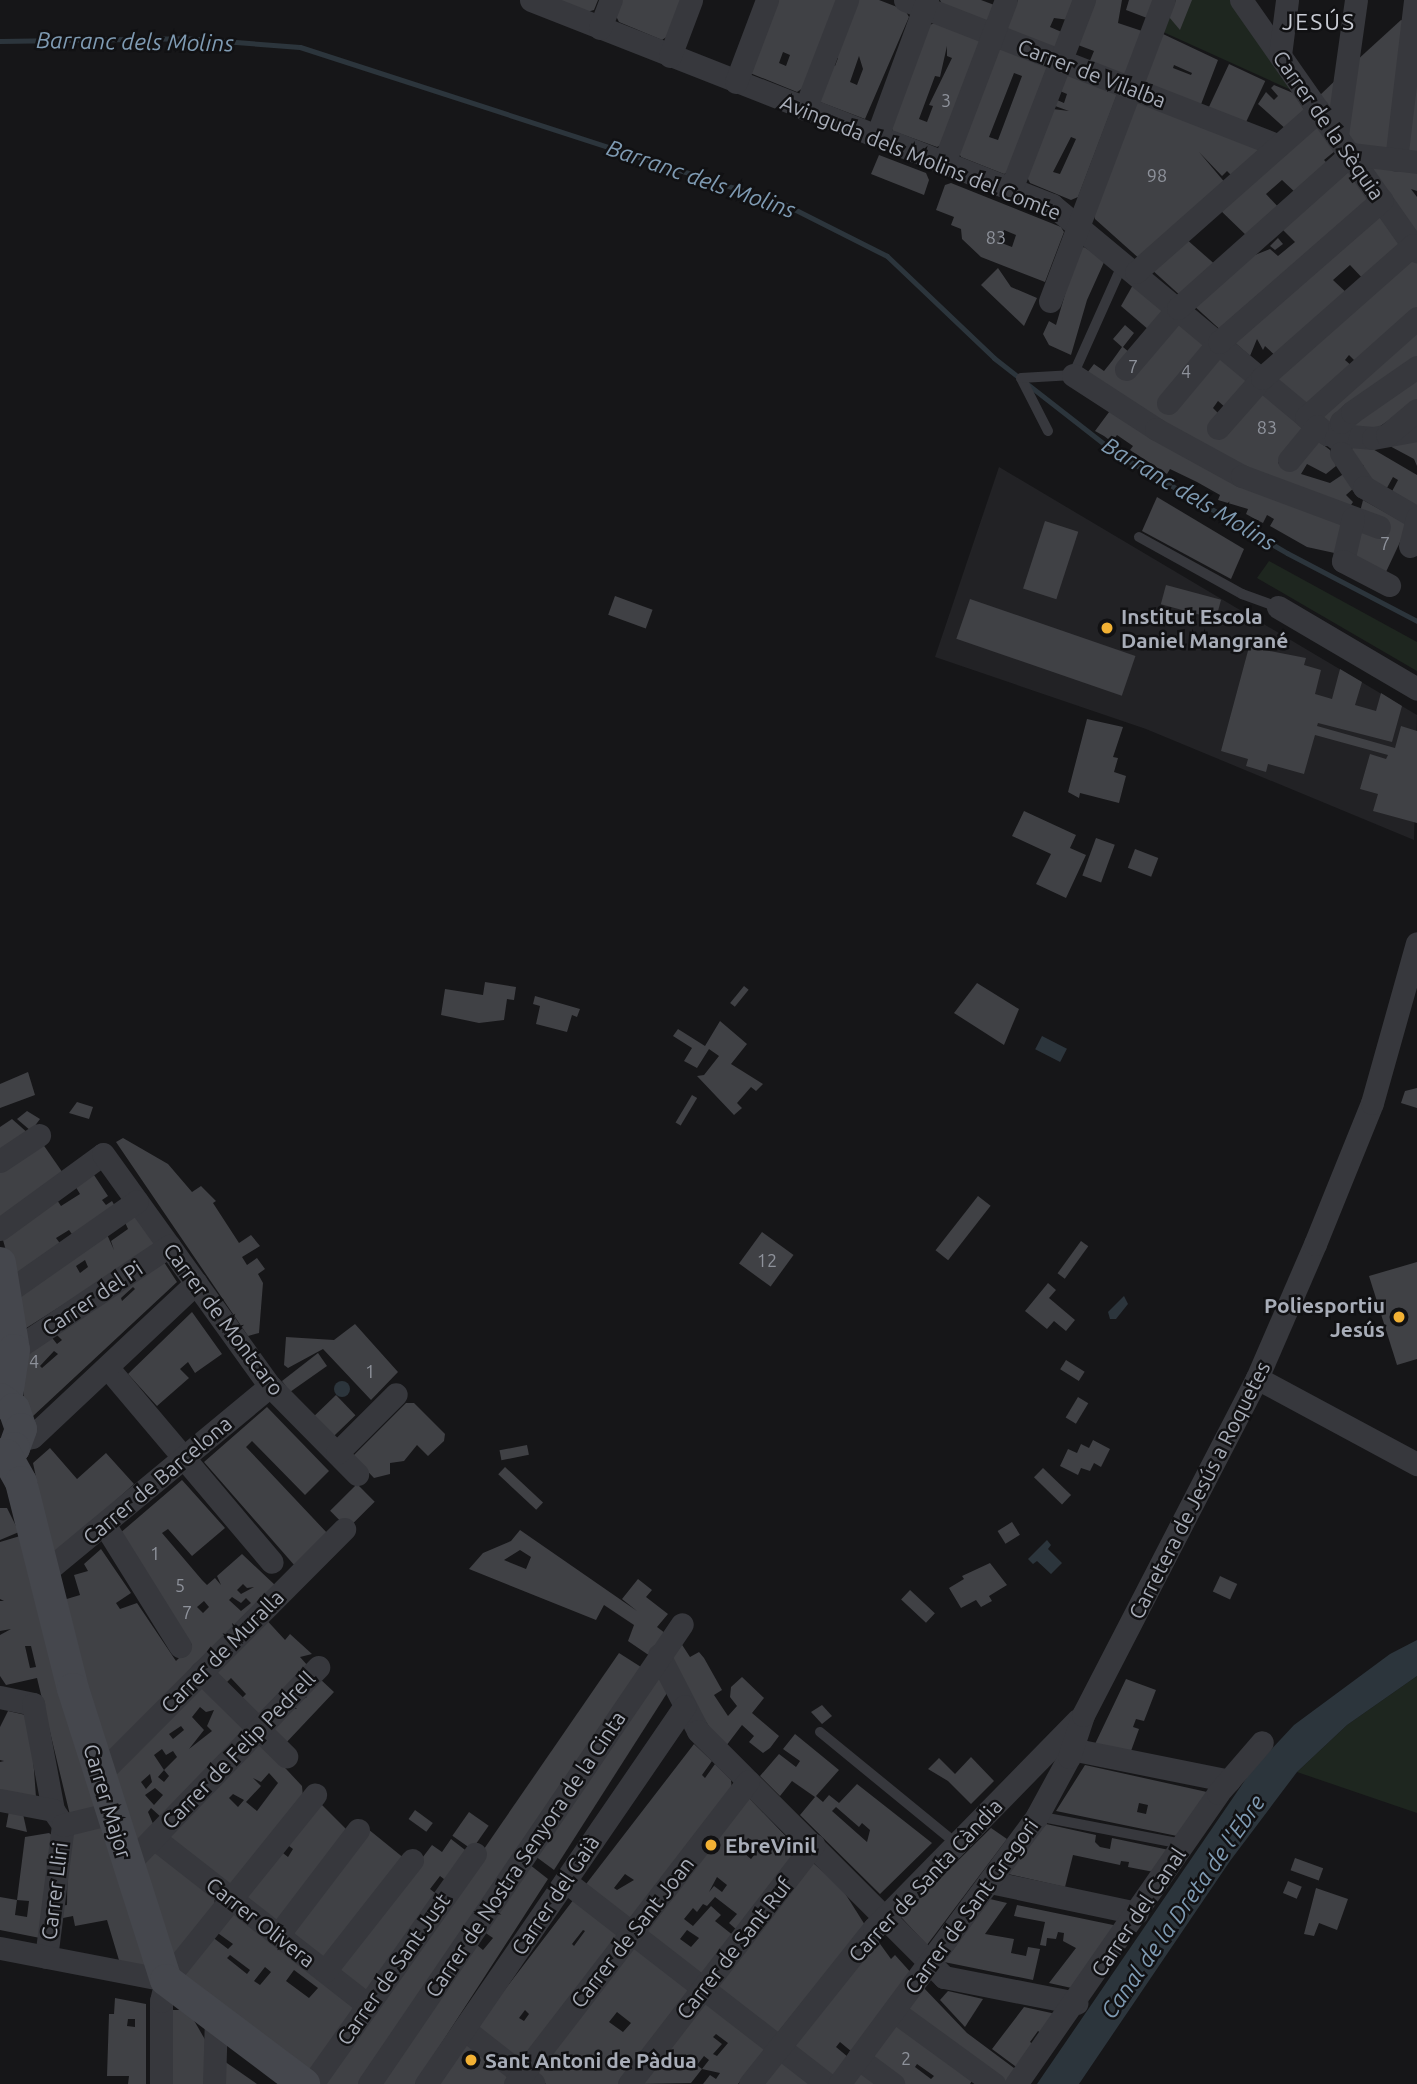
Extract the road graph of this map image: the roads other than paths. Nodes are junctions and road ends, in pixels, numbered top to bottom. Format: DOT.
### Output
graph roads {
  1 [pos="531,0"];
  2 [pos="611,0"];
  3 [pos="691,0"];
  4 [pos="767,0"];
  5 [pos="847,0"];
  6 [pos="1006,0"];
  7 [pos="1084,0"];
  8 [pos="1164,0"];
  9 [pos="1241,0"];
  10 [pos="1287,0"];
  11 [pos="1356,0"];
  12 [pos="1415,0"];
  13 [pos="919,3"];
  14 [pos="600,28"];
  15 [pos="993,36"];
  16 [pos="1280,55"];
  17 [pos="670,56"];
  18 [pos="1061,61"];
  19 [pos="736,82"];
  20 [pos="1131,89"];
  21 [pos="805,109"];
  22 [pos="1319,110"];
  23 [pos="1337,135"];
  24 [pos="877,136"];
  25 [pos="1279,146"];
  26 [pos="1351,154"];
  27 [pos="1407,161"];
  28 [pos="944,163"];
  29 [pos="1011,189"];
  30 [pos="1382,200"];
  31 [pos="1079,223"];
  32 [pos="1415,248"];
  33 [pos="1130,267"];
  34 [pos="1050,301"];
  35 [pos="1178,308"];
  36 [pos="1417,318"];
  37 [pos="1219,342"];
  38 [pos="1417,367"];
  39 [pos="1126,369"];
  40 [pos="1073,375"];
  41 [pos="1262,379"];
  42 [pos="1168,403"];
  43 [pos="1417,410"];
  44 [pos="1218,428"];
  45 [pos="1417,430"];
  46 [pos="1048,431"];
  47 [pos="1325,434"];
  48 [pos="1386,435"];
  49 [pos="1289,460"];
  50 [pos="1353,518"];
  51 [pos="1417,518"];
  52 [pos="1378,527"];
  53 [pos="1139,537"];
  54 [pos="1410,546"];
  55 [pos="1389,585"];
  56 [pos="1278,607"];
  57 [pos="1417,689"];
  58 [pos="1417,943"];
  59 [pos="39,1135"];
  60 [pos="0,1161"];
  61 [pos="137,1201"];
  62 [pos="0,1229"];
  63 [pos="169,1246"];
  64 [pos="196,1283"];
  65 [pos="2,1284"];
  66 [pos="14,1350"];
  67 [pos="107,1367"];
  68 [pos="1257,1378"];
  69 [pos="270,1386"];
  70 [pos="396,1394"];
  71 [pos="3,1401"];
  72 [pos="8,1451"];
  73 [pos="337,1453"];
  74 [pos="184,1458"];
  75 [pos="1417,1464"];
  76 [pos="357,1474"];
  77 [pos="104,1524"];
  78 [pos="344,1529"];
  79 [pos="272,1562"];
  80 [pos="44,1573"];
  81 [pos="682,1624"];
  82 [pos="180,1646"];
  83 [pos="659,1655"];
  84 [pos="318,1667"];
  85 [pos="201,1672"];
  86 [pos="0,1698"];
  87 [pos="685,1706"];
  88 [pos="1083,1716"];
  89 [pos="259,1730"];
  90 [pos="820,1732"];
  91 [pos="1262,1742"];
  92 [pos="1071,1749"];
  93 [pos="286,1756"];
  94 [pos="100,1774"];
  95 [pos="748,1781"];
  96 [pos="1229,1781"];
  97 [pos="314,1795"];
  98 [pos="0,1800"];
  99 [pos="112,1813"];
  100 [pos="1037,1816"];
  101 [pos="58,1817"];
  102 [pos="358,1830"];
  103 [pos="154,1838"];
  104 [pos="957,1844"];
  105 [pos="1184,1844"];
  106 [pos="813,1845"];
  107 [pos="475,1854"];
  108 [pos="412,1860"];
  109 [pos="128,1864"];
  110 [pos="565,1881"];
  111 [pos="990,1882"];
  112 [pos="231,1899"];
  113 [pos="1137,1913"];
  114 [pos="886,1917"];
  115 [pos="632,1932"];
  116 [pos="278,1935"];
  117 [pos="0,1948"];
  118 [pos="46,1957"];
  119 [pos="929,1964"];
  120 [pos="325,1972"];
  121 [pos="166,1980"];
  122 [pos="703,1988"];
  123 [pos="1076,2003"];
  124 [pos="368,2005"];
  125 [pos="894,2011"];
  126 [pos="216,2018"];
  127 [pos="464,2029"];
  128 [pos="779,2048"];
  129 [pos="858,2059"];
  130 [pos="524,2081"];
  131 [pos="161,2084"];
  132 [pos="214,2084"];
  133 [pos="304,2084"];
  134 [pos="312,2084"];
  135 [pos="369,2084"];
  136 [pos="426,2084"];
  137 [pos="629,2084"];
  138 [pos="750,2084"];
  139 [pos="827,2084"];
  140 [pos="839,2084"];
  141 [pos="893,2084"];
  142 [pos="994,2084"];
  143 [pos="1016,2084"];
  1 -- 14 [label="street, Avinguda dels Molins del Comte"];
  2 -- 14 [label="street"];
  3 -- 17 [label="street"];
  4 -- 19 [label="street"];
  5 -- 21 [label="street"];
  6 -- 15 [label="street"];
  7 -- 18 [label="street"];
  8 -- 20 [label="street"];
  9 -- 16 [label="street, Carrer de la Sèquia"];
  10 -- 16 [label="street"];
  11 -- 23 [label="street"];
  12 -- 27 [label="street"];
  13 -- 15 [label="street, Carrer de Vilalba"];
  13 -- 24 [label="street"];
  14 -- 17 [label="street, Avinguda dels Molins del Comte"];
  15 -- 18 [label="street, Carrer de Vilalba"];
  15 -- 28 [label="street"];
  16 -- 22 [label="street, Carrer de la Sèquia"];
  17 -- 19 [label="street, Avinguda dels Molins del Comte"];
  18 -- 20 [label="street, Carrer de Vilalba"];
  18 -- 29 [label="street"];
  19 -- 21 [label="street, Avinguda dels Molins del Comte"];
  20 -- 25 [label="street, Carrer de Vilalba"];
  20 -- 31 [label="street"];
  21 -- 24 [label="street, Avinguda dels Molins del Comte"];
  22 -- 23 [label="street, Carrer de la Sèquia"];
  22 -- 25 [label="street"];
  23 -- 26 [label="street, Carrer de la Sèquia"];
  24 -- 28 [label="street, Avinguda dels Molins del Comte"];
  25 -- 33 [label="street"];
  26 -- 27 [label="street"];
  26 -- 30 [label="street, Carrer de la Sèquia"];
  26 -- 35 [label="street"];
  28 -- 29 [label="street, Avinguda dels Molins del Comte"];
  29 -- 31 [label="street, Avinguda dels Molins del Comte"];
  30 -- 32 [label="street, Carrer de la Sèquia"];
  30 -- 37 [label="street"];
  31 -- 33 [label="street, Avinguda dels Molins del Comte"];
  31 -- 34 [label="street"];
  32 -- 41 [label="street"];
  33 -- 35 [label="street, Avinguda dels Molins del Comte"];
  33 -- 40 [label="lane"];
  35 -- 37 [label="street, Avinguda dels Molins del Comte"];
  35 -- 39 [label="street"];
  36 -- 47 [label="street"];
  37 -- 41 [label="street, Avinguda dels Molins del Comte"];
  37 -- 42 [label="street"];
  38 -- 47 [label="street"];
  40 -- 46 [label="lane"];
  40 -- 50 [label="street"];
  41 -- 44 [label="street"];
  41 -- 47 [label="street, Avinguda dels Molins del Comte"];
  43 -- 48 [label="street"];
  45 -- 48 [label="street"];
  47 -- 48 [label="street"];
  47 -- 49 [label="street"];
  47 -- 51 [label="street, Avinguda dels Molins del Comte"];
  50 -- 52 [label="street"];
  50 -- 55 [label="street"];
  51 -- 54 [label="street"];
  53 -- 56 [label="lane"];
  56 -- 57 [label="street"];
  58 -- 68 [label="street, Carretera de Jesús a Roquetes"];
  59 -- 60 [label="street"];
  61 -- 62 [label="street, Carrer de Montcaro"];
  61 -- 63 [label="street, Carrer de Montcaro"];
  61 -- 65 [label="street"];
  63 -- 64 [label="street, Carrer de Montcaro"];
  63 -- 66 [label="street, Carrer del Pi"];
  64 -- 67 [label="street"];
  64 -- 69 [label="street, Carrer de Montcaro"];
  65 -- 66 [label="street"];
  66 -- 71 [label="street"];
  67 -- 72 [label="street"];
  67 -- 74 [label="street"];
  68 -- 75 [label="street"];
  68 -- 88 [label="street, Carretera de Jesús a Roquetes"];
  69 -- 73 [label="street, Carrer de Montcaro"];
  69 -- 74 [label="street, Carrer de Barcelona"];
  70 -- 73 [label="street"];
  71 -- 72 [label="street, Carrer Major"];
  72 -- 80 [label="street, Carrer Major"];
  73 -- 76 [label="street, Carrer de Montcaro"];
  74 -- 77 [label="street, Carrer de Barcelona"];
  74 -- 79 [label="street"];
  77 -- 80 [label="street, Carrer de Barcelona"];
  77 -- 82 [label="street"];
  78 -- 85 [label="street, Carrer de Muralla"];
  80 -- 94 [label="street, Carrer Major"];
  81 -- 83 [label="street, Carrer de Nostra Senyora de la Cinta"];
  83 -- 87 [label="street"];
  83 -- 135 [label="street, Carrer de Nostra Senyora de la Cinta"];
  84 -- 89 [label="street, Carrer de Felip Pedrell"];
  85 -- 89 [label="street"];
  85 -- 94 [label="street, Carrer de Muralla"];
  86 -- 101 [label="street, Carrer Lliri"];
  87 -- 95 [label="street"];
  87 -- 110 [label="street, Carrer del Gaià"];
  88 -- 92 [label="street, Carrer de Sant Gregori"];
  88 -- 104 [label="street, Carrer de Santa Càndia"];
  89 -- 93 [label="street"];
  89 -- 103 [label="street, Carrer de Felip Pedrell"];
  90 -- 104 [label="lane"];
  91 -- 96 [label="street, Carrer del Canal"];
  92 -- 96 [label="street"];
  92 -- 100 [label="street, Carrer de Sant Gregori"];
  94 -- 99 [label="street, Carrer Major"];
  95 -- 106 [label="street"];
  95 -- 115 [label="street, Carrer de Sant Joan"];
  96 -- 105 [label="street, Carrer del Canal"];
  97 -- 112 [label="street"];
  98 -- 101 [label="street"];
  99 -- 101 [label="street"];
  99 -- 109 [label="street, Carrer Major"];
  100 -- 105 [label="lane"];
  100 -- 111 [label="street, Carrer de Sant Gregori"];
  101 -- 118 [label="street, Carrer Lliri"];
  102 -- 116 [label="street"];
  103 -- 109 [label="street, Carrer de Felip Pedrell"];
  103 -- 112 [label="street, Carrer Olivera"];
  104 -- 114 [label="street, Carrer de Santa Càndia"];
  105 -- 113 [label="street, Carrer del Canal"];
  106 -- 114 [label="street"];
  106 -- 122 [label="street, Carrer de Sant Ruf"];
  107 -- 124 [label="street, Carrer de Sant Just"];
  108 -- 120 [label="street"];
  109 -- 121 [label="street, Carrer Major"];
  110 -- 115 [label="street"];
  110 -- 127 [label="street, Carrer del Gaià"];
  111 -- 113 [label="street"];
  111 -- 119 [label="street, Carrer de Sant Gregori"];
  112 -- 116 [label="street, Carrer Olivera"];
  112 -- 121 [label="street"];
  113 -- 123 [label="street, Carrer del Canal"];
  114 -- 119 [label="street"];
  114 -- 128 [label="street, Carrer de Santa Càndia"];
  115 -- 122 [label="street"];
  115 -- 130 [label="street, Carrer de Sant Joan"];
  116 -- 120 [label="street, Carrer Olivera"];
  117 -- 118 [label="street"];
  118 -- 121 [label="street"];
  119 -- 123 [label="street"];
  119 -- 125 [label="street, Carrer de Sant Gregori"];
  120 -- 124 [label="street, Carrer Olivera"];
  121 -- 126 [label="street"];
  121 -- 131 [label="street"];
  122 -- 128 [label="street"];
  122 -- 137 [label="street, Carrer de Sant Ruf"];
  123 -- 143 [label="street, Carrer del Canal"];
  124 -- 134 [label="street, Carrer de Sant Just"];
  125 -- 129 [label="street, Carrer de Sant Gregori"];
  125 -- 142 [label="street"];
  126 -- 132 [label="street"];
  126 -- 133 [label="street"];
  127 -- 130 [label="street"];
  127 -- 136 [label="street, Carrer del Gaià"];
  128 -- 138 [label="street, Carrer de Santa Càndia"];
  128 -- 139 [label="street"];
  129 -- 140 [label="street, Carrer de Sant Gregori"];
  129 -- 141 [label="street"];
}
